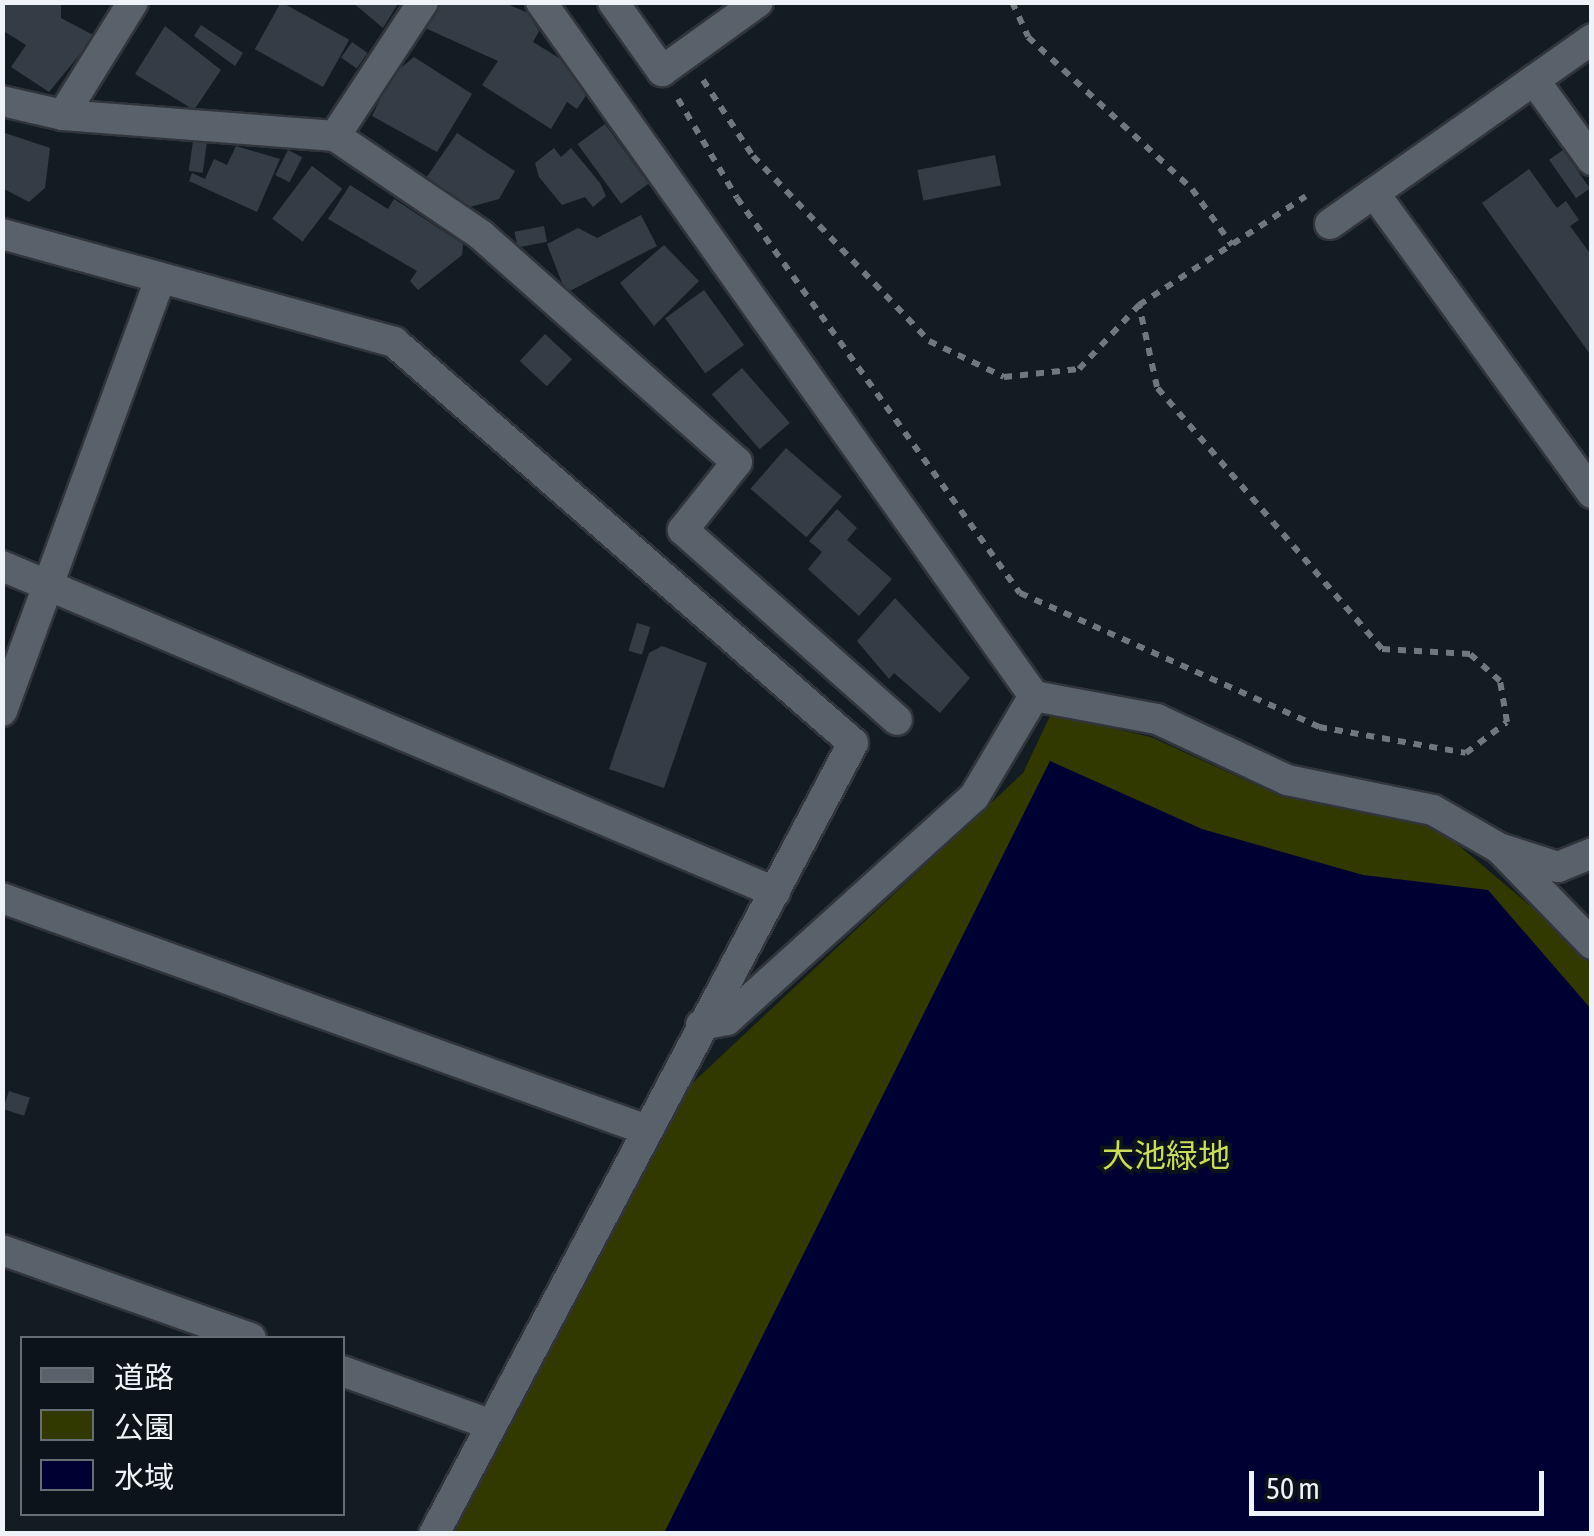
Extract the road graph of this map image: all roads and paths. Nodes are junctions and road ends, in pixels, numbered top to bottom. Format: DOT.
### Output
graph roads {
  1 [pos="133,2"];
  2 [pos="422,2"];
  3 [pos="541,2"];
  4 [pos="613,2"];
  5 [pos="758,2"];
  6 [pos="1012,2"];
  7 [pos="1592,39"];
  8 [pos="674,63"];
  9 [pos="1534,80"];
  10 [pos="2,101"];
  11 [pos="64,115"];
  12 [pos="334,136"];
  13 [pos="1592,160"];
  14 [pos="1324,184"];
  15 [pos="1374,193"];
  16 [pos="1330,224"];
  17 [pos="2,234"];
  18 [pos="1232,245"];
  19 [pos="160,280"];
  20 [pos="1139,305"];
  21 [pos="1592,494"];
  22 [pos="2,566"];
  23 [pos="48,585"];
  24 [pos="1034,696"];
  25 [pos="2,711"];
  26 [pos="898,720"];
  27 [pos="1499,848"];
  28 [pos="1592,854"];
  29 [pos="775,892"];
  30 [pos="2,898"];
  31 [pos="1592,944"];
  32 [pos="701,1025"];
  33 [pos="644,1129"];
  34 [pos="2,1250"];
  35 [pos="245,1336"];
  36 [pos="345,1372"];
  37 [pos="489,1424"];
  38 [pos="434,1534"];
  1 -- 11 [label="street"];
  2 -- 12 [label="street"];
  3 -- 24 [label="street"];
  4 -- 8 [label="street"];
  5 -- 8 [label="street"];
  6 -- 18 [label="path"];
  7 -- 9 [label="street"];
  8 -- 20 [label="path"];
  8 -- 20 [label="path"];
  9 -- 13 [label="street"];
  9 -- 15 [label="street"];
  10 -- 11 [label="street"];
  11 -- 12 [label="street"];
  12 -- 26 [label="street"];
  14 -- 18 [label="path"];
  15 -- 16 [label="street"];
  15 -- 21 [label="street"];
  17 -- 19 [label="street"];
  18 -- 20 [label="path"];
  19 -- 23 [label="street"];
  19 -- 29 [label="street"];
  22 -- 23 [label="street"];
  23 -- 25 [label="street"];
  23 -- 29 [label="street"];
  24 -- 27 [label="street"];
  24 -- 32 [label="street"];
  27 -- 28 [label="street"];
  27 -- 31 [label="street"];
  29 -- 32 [label="street"];
  30 -- 33 [label="street"];
  32 -- 33 [label="street"];
  33 -- 37 [label="street"];
  34 -- 35 [label="street"];
  36 -- 37 [label="street"];
  37 -- 38 [label="street"];
}
